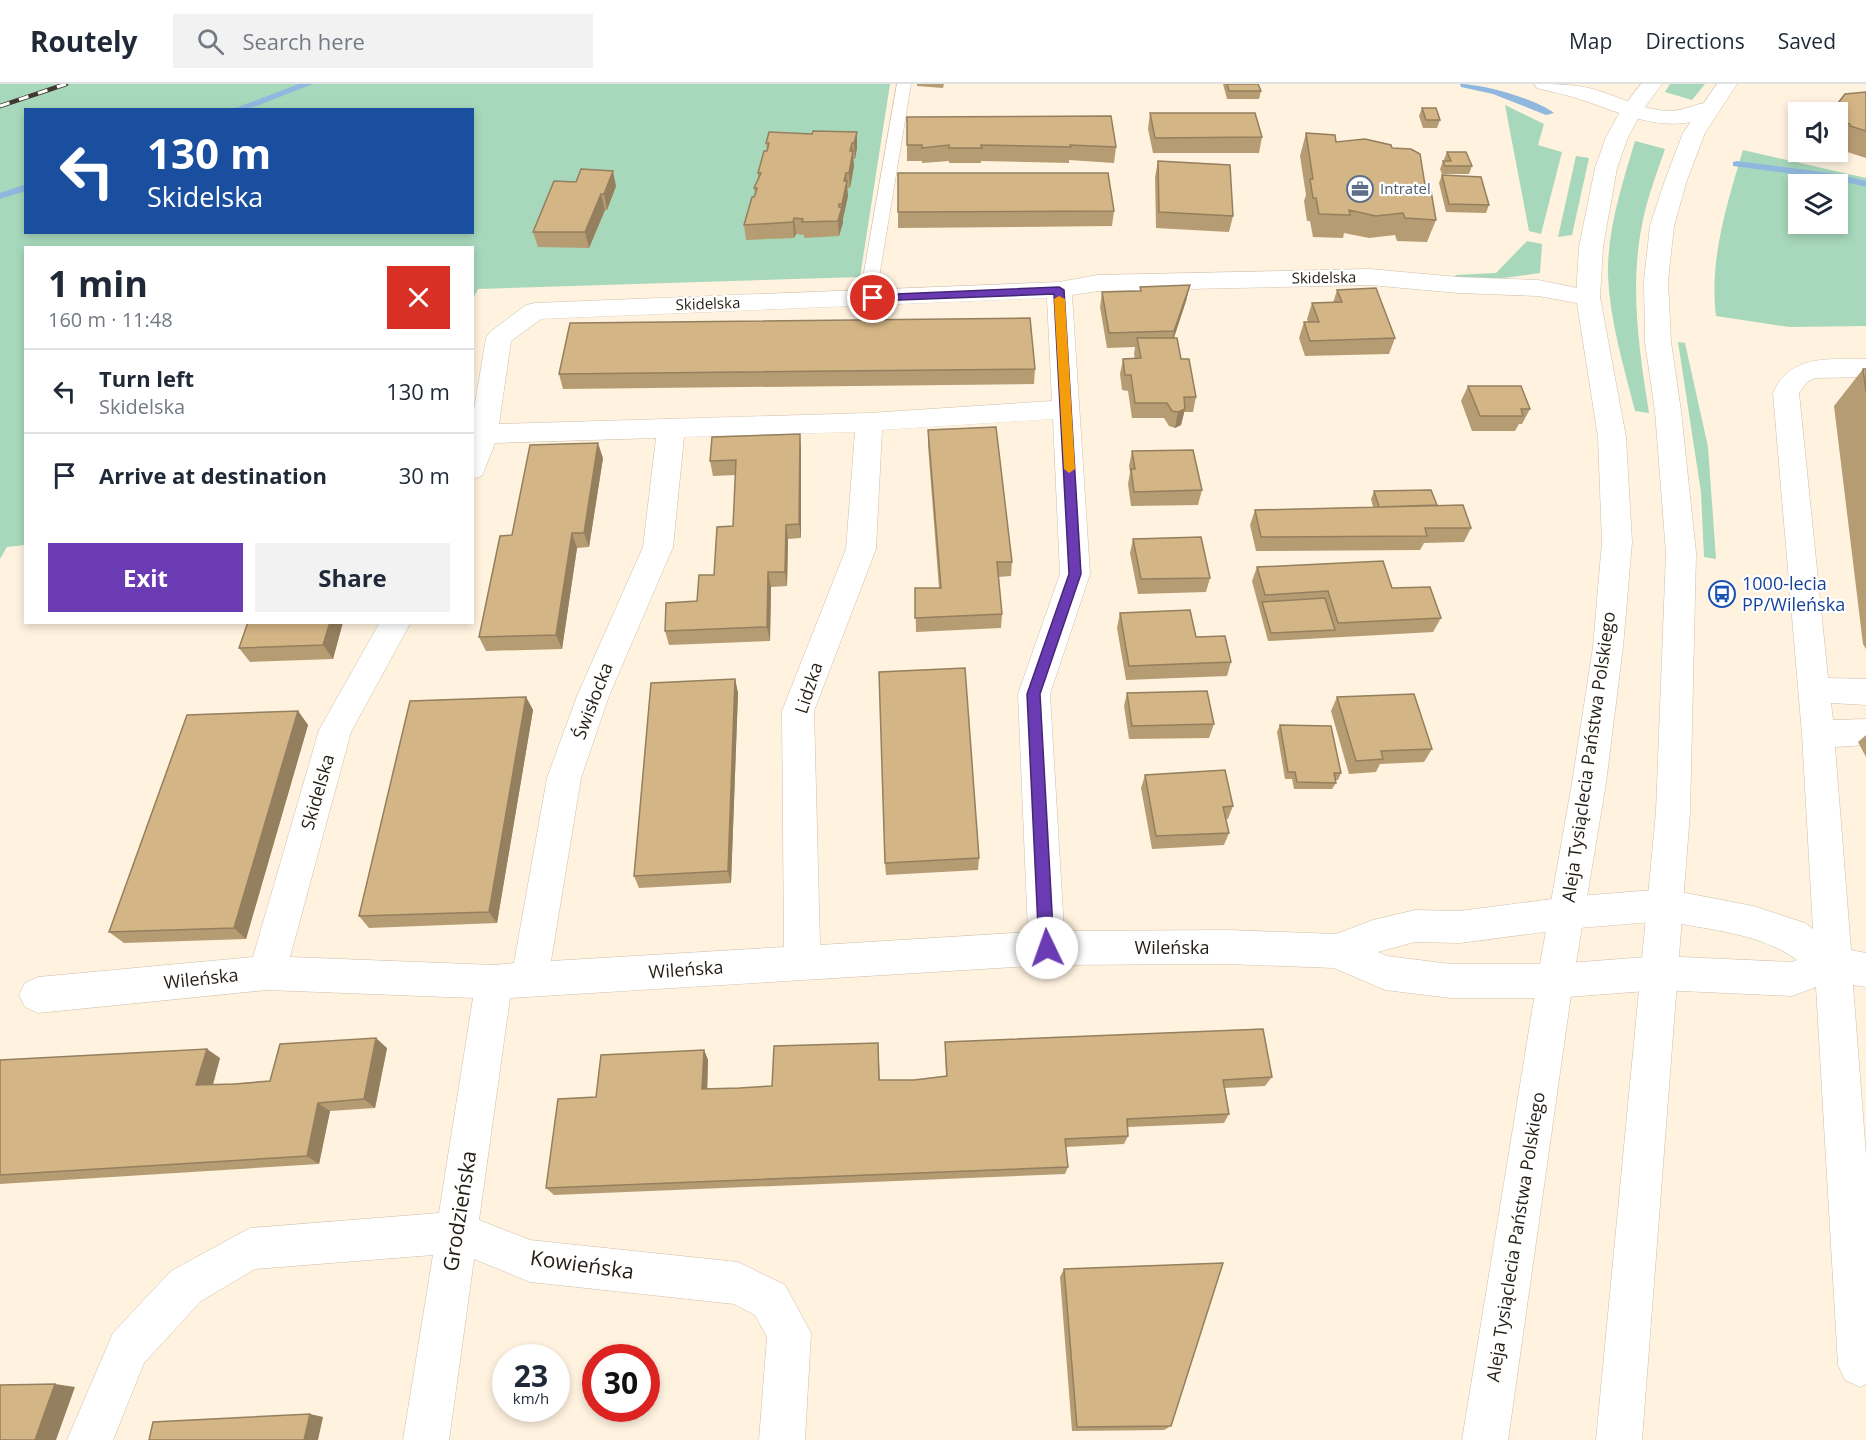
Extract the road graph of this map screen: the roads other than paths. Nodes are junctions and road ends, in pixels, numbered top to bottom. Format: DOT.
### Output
graph roads {
  1 [pos="904,84"];
  2 [pos="1544,84"];
  3 [pos="1652,84"];
  4 [pos="1727,84"];
  5 [pos="1710,108"];
  6 [pos="1632,110"];
  7 [pos="1059,290"];
  8 [pos="1588,297"];
  9 [pos="873,298"];
  10 [pos="1866,368"];
  11 [pos="1066,409"];
  12 [pos="869,422"];
  13 [pos="671,428"];
  14 [pos="484,435"];
  15 [pos="474,463"];
  16 [pos="395,624"];
  17 [pos="1814,690"];
  18 [pos="1866,692"];
  19 [pos="1866,732"];
  20 [pos="1818,734"];
  21 [pos="1665,905"];
  22 [pos="1567,913"];
  23 [pos="1047,948"];
  24 [pos="1336,951"];
  25 [pos="802,962"];
  26 [pos="1850,967"];
  27 [pos="267,973"];
  28 [pos="1659,973"];
  29 [pos="512,981"];
  30 [pos="1555,981"];
  31 [pos="38,995"];
  32 [pos="457,1232"];
  33 [pos="1860,1365"];
  34 [pos="90,1440"];
  35 [pos="426,1440"];
  36 [pos="783,1440"];
  37 [pos="1485,1440"];
  38 [pos="1619,1440"];
  1 -- 9 [label="lane"];
  2 -- 6 [label="street"];
  3 -- 6 [label="street, Aleja Tysiąclecia Państwa Polskiego"];
  4 -- 5 [label="street"];
  5 -- 6 [label="street"];
  5 -- 21 [label="street"];
  6 -- 8 [label="street, Aleja Tysiąclecia Państwa Polskiego"];
  7 -- 8 [label="street, Skidelska"];
  7 -- 9 [label="street, Skidelska"];
  7 -- 11 [label="street"];
  8 -- 22 [label="street, Aleja Tysiąclecia Państwa Polskiego"];
  9 -- 14 [label="street, Skidelska"];
  10 -- 17 [label="street"];
  11 -- 12 [label="street"];
  11 -- 23 [label="street"];
  12 -- 13 [label="street"];
  12 -- 25 [label="street, Lidzka"];
  13 -- 14 [label="street"];
  13 -- 29 [label="street, Świsłocka"];
  14 -- 15 [label="street, Skidelska"];
  16 -- 27 [label="street, Skidelska"];
  17 -- 18 [label="street"];
  17 -- 20 [label="street"];
  19 -- 20 [label="street"];
  20 -- 26 [label="street"];
  21 -- 22 [label="street, Wileńska"];
  21 -- 26 [label="street, Wileńska"];
  21 -- 28 [label="street"];
  22 -- 24 [label="street, Wileńska"];
  22 -- 30 [label="street, Aleja Tysiąclecia Państwa Polskiego"];
  23 -- 24 [label="street, Wileńska"];
  23 -- 25 [label="street, Wileńska"];
  24 -- 30 [label="street, Wileńska"];
  25 -- 29 [label="street, Wileńska"];
  26 -- 28 [label="street, Wileńska"];
  26 -- 33 [label="street"];
  27 -- 29 [label="street, Wileńska"];
  27 -- 31 [label="street, Wileńska"];
  28 -- 30 [label="street, Wileńska"];
  28 -- 38 [label="street"];
  29 -- 32 [label="street, Grodzieńska"];
  30 -- 37 [label="street, Aleja Tysiąclecia Państwa Polskiego"];
  32 -- 34 [label="street, Kowieńska"];
  32 -- 35 [label="street, Grodzieńska"];
  32 -- 36 [label="street, Kowieńska"];
}
